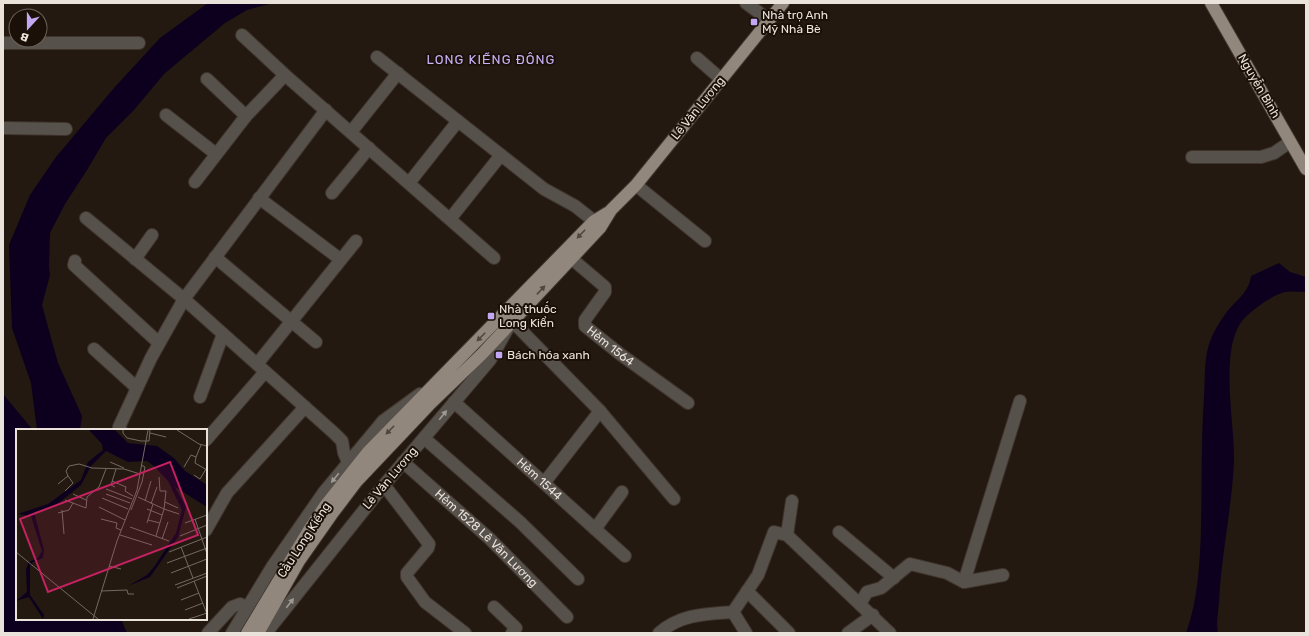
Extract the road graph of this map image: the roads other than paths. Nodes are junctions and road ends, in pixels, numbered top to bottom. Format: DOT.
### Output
graph roads {
  1 [pos="783,3"];
  2 [pos="1211,3"];
  3 [pos="749,5"];
  4 [pos="767,19"];
  5 [pos="242,35"];
  6 [pos="3,43"];
  7 [pos="139,43"];
  8 [pos="377,57"];
  9 [pos="698,59"];
  10 [pos="398,73"];
  11 [pos="285,75"];
  12 [pos="720,78"];
  13 [pos="207,79"];
  14 [pos="326,110"];
  15 [pos="166,114"];
  16 [pos="246,116"];
  17 [pos="458,121"];
  18 [pos="3,128"];
  19 [pos="66,129"];
  20 [pos="352,132"];
  21 [pos="1290,142"];
  22 [pos="369,148"];
  23 [pos="216,154"];
  24 [pos="501,156"];
  25 [pos="1192,157"];
  26 [pos="1306,169"];
  27 [pos="195,182"];
  28 [pos="410,183"];
  29 [pos="636,185"];
  30 [pos="332,192"];
  31 [pos="259,198"];
  32 [pos="611,210"];
  33 [pos="86,218"];
  34 [pos="450,219"];
  35 [pos="594,221"];
  36 [pos="152,235"];
  37 [pos="356,241"];
  38 [pos="705,241"];
  39 [pos="135,258"];
  40 [pos="215,258"];
  41 [pos="494,258"];
  42 [pos="572,258"];
  43 [pos="340,259"];
  44 [pos="75,261"];
  45 [pos="184,299"];
  46 [pos="291,321"];
  47 [pos="512,321"];
  48 [pos="223,334"];
  49 [pos="316,342"];
  50 [pos="159,343"];
  51 [pos="94,349"];
  52 [pos="261,368"];
  53 [pos="434,384"];
  54 [pos="137,388"];
  55 [pos="200,397"];
  56 [pos="1020,401"];
  57 [pos="454,402"];
  58 [pos="688,403"];
  59 [pos="305,407"];
  60 [pos="600,410"];
  61 [pos="120,429"];
  62 [pos="424,438"];
  63 [pos="207,439"];
  64 [pos="373,455"];
  65 [pos="348,462"];
  66 [pos="403,462"];
  67 [pos="544,483"];
  68 [pos="384,485"];
  69 [pos="622,492"];
  70 [pos="674,499"];
  71 [pos="792,501"];
  72 [pos="207,528"];
  73 [pos="594,529"];
  74 [pos="839,532"];
  75 [pos="787,535"];
  76 [pos="625,556"];
  77 [pos="1003,574"];
  78 [pos="894,578"];
  79 [pos="578,580"];
  80 [pos="964,582"];
  81 [pos="747,591"];
  82 [pos="860,604"];
  83 [pos="247,607"];
  84 [pos="494,607"];
  85 [pos="732,612"];
  86 [pos="872,615"];
  87 [pos="567,617"];
  88 [pos="663,632"];
  89 [pos="208,633"];
  90 [pos="232,633"];
  91 [pos="247,633"];
  92 [pos="258,633"];
  93 [pos="266,633"];
  94 [pos="465,633"];
  95 [pos="512,633"];
  96 [pos="746,633"];
  97 [pos="789,633"];
  98 [pos="848,633"];
  99 [pos="890,633"];
  1 -- 4 [label="main road, Lê Văn Lương"];
  2 -- 21 [label="main road, Nguyễn Bình"];
  3 -- 4 [label="street"];
  4 -- 12 [label="main road, Lê Văn Lương"];
  5 -- 11 [label="street"];
  6 -- 7 [label="street"];
  8 -- 10 [label="street"];
  9 -- 12 [label="street"];
  10 -- 17 [label="street"];
  10 -- 20 [label="street"];
  11 -- 14 [label="street"];
  11 -- 16 [label="street"];
  12 -- 29 [label="main road, Lê Văn Lương"];
  13 -- 16 [label="street"];
  14 -- 20 [label="street"];
  14 -- 31 [label="street"];
  15 -- 23 [label="street"];
  16 -- 23 [label="street"];
  17 -- 24 [label="street"];
  17 -- 28 [label="street"];
  18 -- 19 [label="street"];
  20 -- 22 [label="street"];
  21 -- 25 [label="street"];
  21 -- 26 [label="main road, Nguyễn Bình"];
  22 -- 28 [label="street"];
  22 -- 30 [label="street"];
  23 -- 27 [label="street"];
  24 -- 34 [label="street"];
  24 -- 35 [label="street"];
  28 -- 34 [label="street"];
  29 -- 32 [label="main road, Lê Văn Lương"];
  29 -- 38 [label="street"];
  31 -- 40 [label="street"];
  31 -- 43 [label="street"];
  32 -- 35 [label="main road, Lê Văn Lương"];
  32 -- 42 [label="main road, Lê Văn Lương"];
  33 -- 39 [label="street"];
  34 -- 41 [label="street"];
  35 -- 53 [label="main road, Lê Văn Lương, one-way"];
  36 -- 39 [label="street"];
  37 -- 43 [label="street"];
  39 -- 45 [label="street"];
  40 -- 45 [label="street"];
  40 -- 46 [label="street"];
  47 -- 42 [label="main road, Lê Văn Lương, one-way"];
  42 -- 58 [label="street, Hẻm 1564"];
  43 -- 46 [label="street"];
  44 -- 50 [label="street"];
  45 -- 48 [label="street"];
  45 -- 50 [label="street"];
  46 -- 49 [label="street"];
  46 -- 52 [label="street"];
  47 -- 57 [label="street, Lê Văn Lương"];
  47 -- 60 [label="street"];
  47 -- 64 [label="main road, Lê Văn Lương"];
  48 -- 52 [label="street"];
  48 -- 55 [label="street"];
  50 -- 54 [label="street"];
  51 -- 54 [label="street"];
  52 -- 59 [label="street"];
  52 -- 63 [label="street"];
  53 -- 64 [label="main road, Lê Văn Lương, one-way"];
  53 -- 65 [label="street, Lê Văn Lương"];
  54 -- 61 [label="street"];
  56 -- 80 [label="street"];
  62 -- 57 [label="street, Lê Văn Lương, one-way"];
  57 -- 67 [label="street, Hẻm 1544"];
  59 -- 65 [label="street"];
  59 -- 72 [label="street"];
  60 -- 67 [label="street"];
  60 -- 70 [label="street"];
  62 -- 66 [label="street, Lê Văn Lương"];
  62 -- 79 [label="street"];
  64 -- 91 [label="main road, Cầu Long Kiểng"];
  64 -- 92 [label="main road, Cầu Long Kiểng"];
  65 -- 83 [label="street, Lê Văn Lương, one-way"];
  66 -- 68 [label="street, Lê Văn Lương"];
  66 -- 87 [label="street, Hẻm 1528 Lê Văn Lương"];
  67 -- 73 [label="street, Hẻm 1544"];
  93 -- 68 [label="street, Lê Văn Lương, one-way"];
  68 -- 94 [label="street"];
  69 -- 73 [label="street"];
  71 -- 75 [label="street"];
  73 -- 76 [label="street, Hẻm 1544"];
  74 -- 78 [label="street"];
  75 -- 81 [label="street"];
  75 -- 82 [label="street"];
  77 -- 80 [label="street"];
  78 -- 80 [label="street"];
  78 -- 82 [label="street"];
  81 -- 85 [label="street"];
  81 -- 97 [label="street"];
  82 -- 86 [label="street"];
  83 -- 89 [label="street"];
  83 -- 90 [label="street, Lê Văn Lương"];
  84 -- 95 [label="street"];
  85 -- 88 [label="street"];
  85 -- 96 [label="street"];
  86 -- 98 [label="street"];
  86 -- 99 [label="street"];
}
